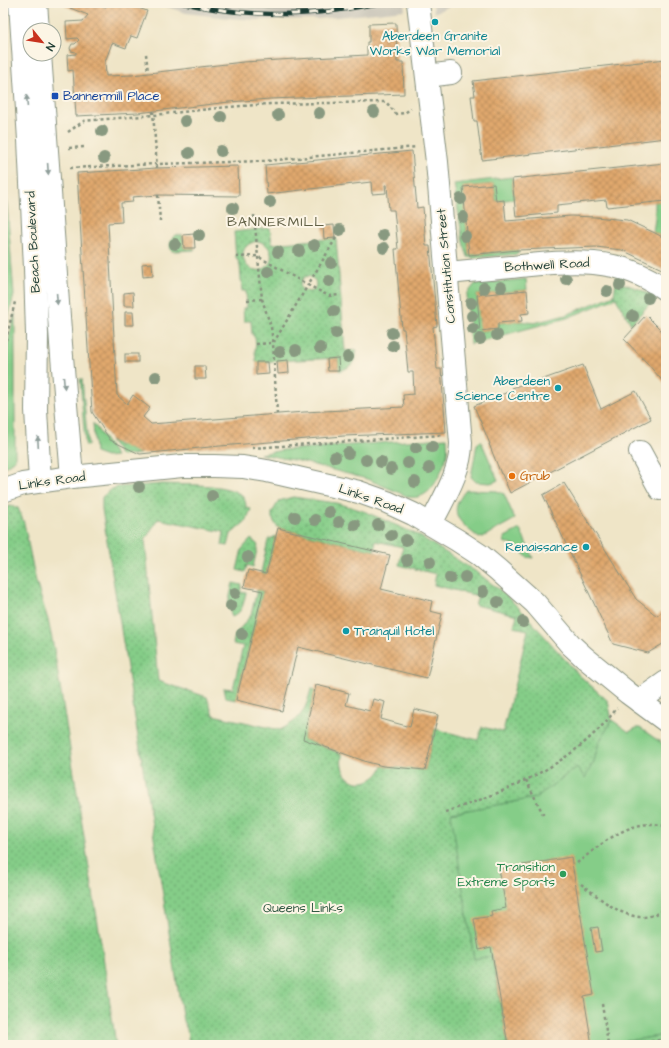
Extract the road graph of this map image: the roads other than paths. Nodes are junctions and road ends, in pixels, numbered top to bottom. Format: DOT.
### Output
graph roads {
  1 [pos="20,3"];
  2 [pos="36,3"];
  3 [pos="418,9"];
  4 [pos="37,22"];
  5 [pos="40,62"];
  6 [pos="451,73"];
  7 [pos="428,76"];
  8 [pos="38,148"];
  9 [pos="447,273"];
  10 [pos="666,290"];
  11 [pos="640,452"];
  12 [pos="72,477"];
  13 [pos="40,481"];
  14 [pos="660,489"];
  15 [pos="3,491"];
  16 [pos="430,524"];
  17 [pos="666,682"];
  18 [pos="634,697"];
  19 [pos="666,721"];
  8 -- 1 [label="street, Beach Boulevard, one-way"];
  2 -- 4 [label="street"];
  3 -- 7 [label="street, Constitution Street"];
  5 -- 8 [label="street, Beach Boulevard"];
  6 -- 7 [label="street"];
  7 -- 9 [label="street, Constitution Street"];
  8 -- 12 [label="street, Beach Boulevard, one-way"];
  13 -- 8 [label="street, Beach Boulevard, one-way"];
  9 -- 10 [label="street, Bothwell Road"];
  9 -- 16 [label="street, Constitution Street"];
  11 -- 14 [label="street"];
  12 -- 13 [label="street, Links Road"];
  12 -- 16 [label="street, Links Road"];
  13 -- 15 [label="street, Links Road"];
  16 -- 18 [label="street, Links Road"];
  17 -- 18 [label="street"];
  18 -- 19 [label="street, Links Road"];
}
